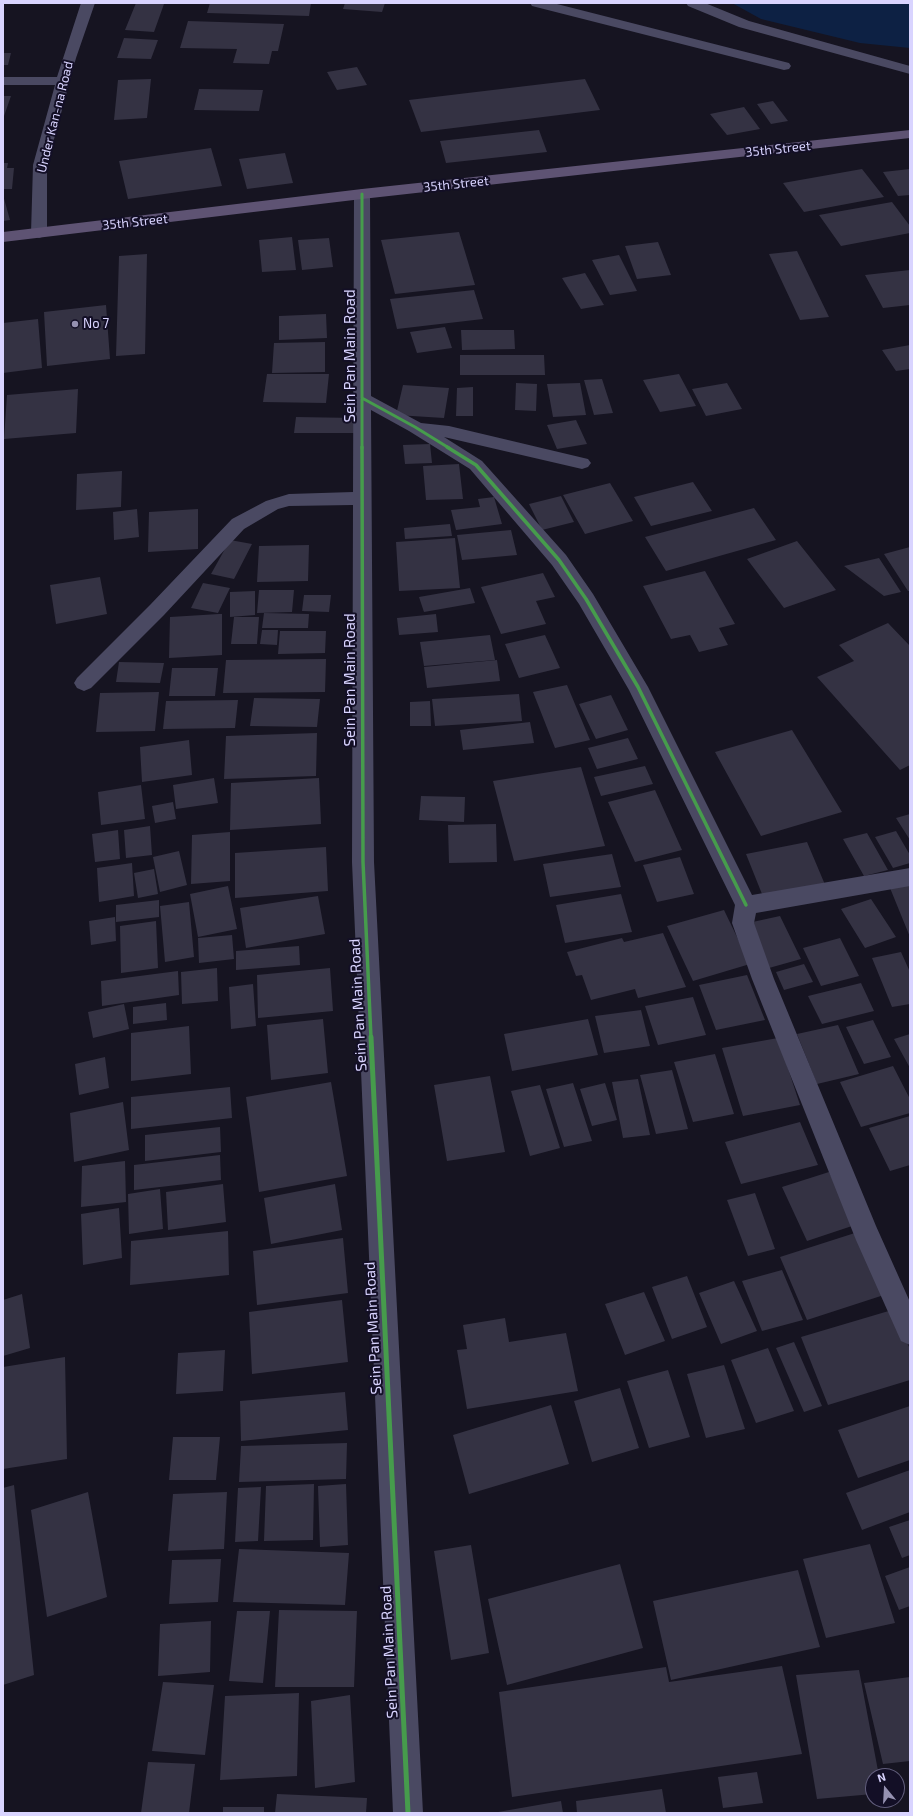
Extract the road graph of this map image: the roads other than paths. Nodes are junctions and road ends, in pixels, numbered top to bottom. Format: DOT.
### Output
graph roads {
  1 [pos="88,3"];
  2 [pos="537,3"];
  3 [pos="693,3"];
  4 [pos="784,66"];
  5 [pos="910,70"];
  6 [pos="3,81"];
  7 [pos="63,81"];
  8 [pos="910,134"];
  9 [pos="362,194"];
  10 [pos="40,233"];
  11 [pos="3,237"];
  12 [pos="362,398"];
  13 [pos="415,427"];
  14 [pos="582,463"];
  15 [pos="362,498"];
  16 [pos="84,683"];
  17 [pos="910,877"];
  18 [pos="746,905"];
  19 [pos="910,1332"];
  20 [pos="408,1813"];
  1 -- 7 [label="street, Under Kan-na Road"];
  2 -- 4 [label="street"];
  3 -- 5 [label="street"];
  6 -- 7 [label="street"];
  7 -- 10 [label="street, Under Kan-na Road"];
  8 -- 9 [label="main road, 35th Street"];
  9 -- 10 [label="main road, 35th Street"];
  9 -- 12 [label="street, Sein Pan Main Road"];
  10 -- 11 [label="main road, 35th Street"];
  12 -- 13 [label="street"];
  12 -- 15 [label="street, Sein Pan Main Road"];
  13 -- 14 [label="street"];
  13 -- 18 [label="street"];
  15 -- 16 [label="street"];
  15 -- 20 [label="street, Sein Pan Main Road"];
  17 -- 18 [label="street"];
  18 -- 19 [label="street"];
}
